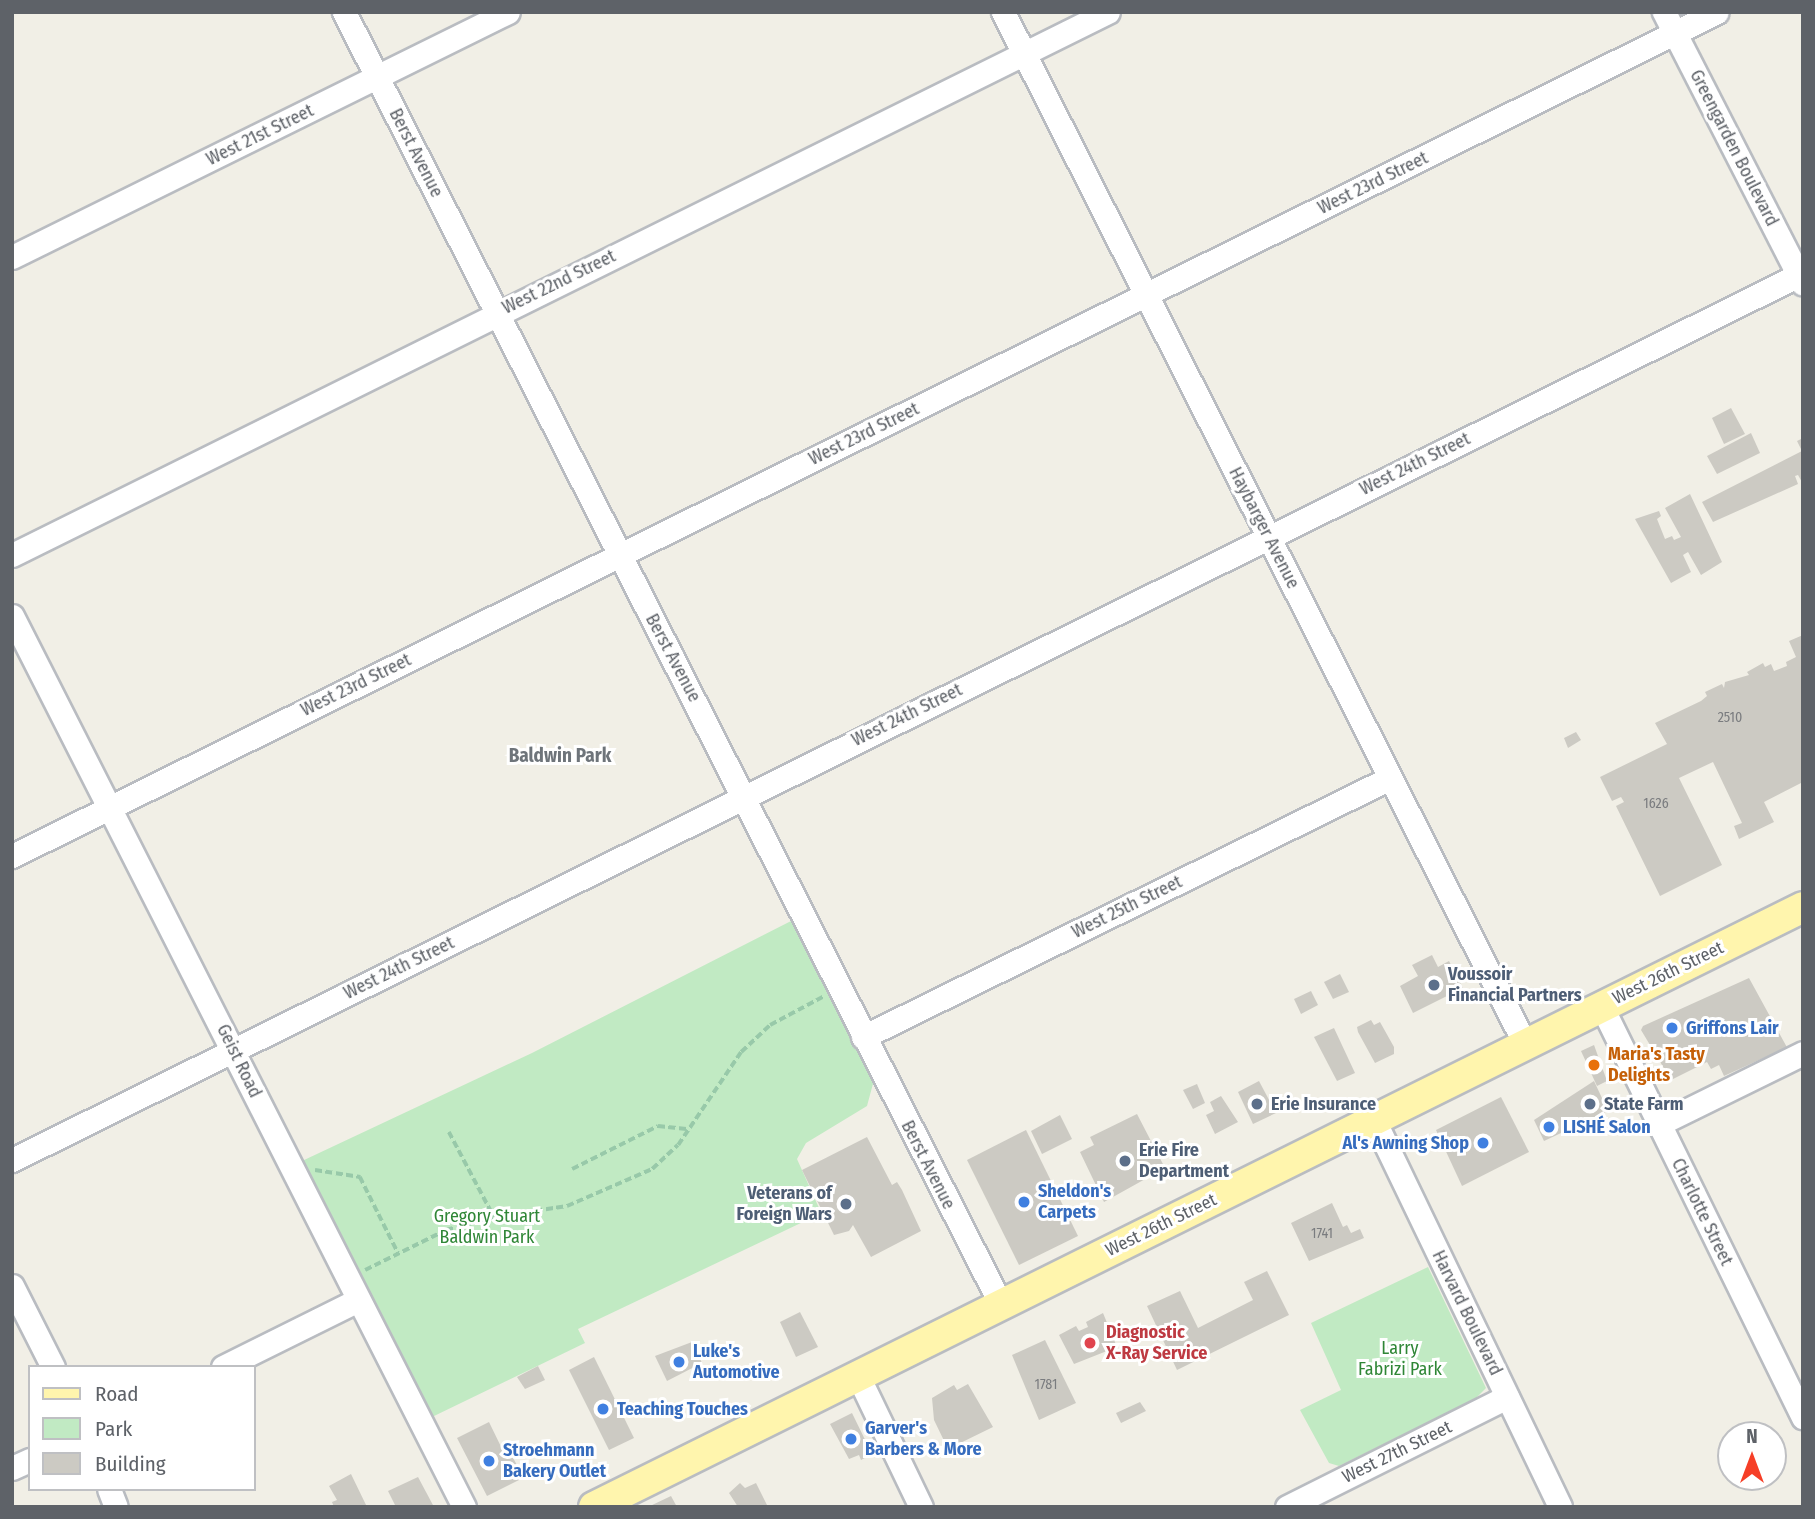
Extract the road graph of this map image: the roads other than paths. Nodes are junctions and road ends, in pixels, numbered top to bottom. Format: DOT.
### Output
graph roads {
  1 [pos="344,12"];
  2 [pos="508,12"];
  3 [pos="1003,12"];
  4 [pos="1108,12"];
  5 [pos="1664,12"];
  6 [pos="1717,12"];
  7 [pos="1675,33"];
  8 [pos="1024,54"];
  9 [pos="377,77"];
  10 [pos="12,257"];
  11 [pos="1801,277"];
  12 [pos="1146,295"];
  13 [pos="497,312"];
  14 [pos="1269,537"];
  15 [pos="12,555"];
  16 [pos="620,555"];
  17 [pos="12,616"];
  18 [pos="1391,778"];
  19 [pos="745,794"];
  20 [pos="110,807"];
  21 [pos="12,856"];
  22 [pos="1803,907"];
  23 [pos="1602,1007"];
  24 [pos="863,1037"];
  25 [pos="1525,1044"];
  26 [pos="234,1050"];
  27 [pos="1803,1053"];
  28 [pos="1374,1120"];
  29 [pos="1660,1124"];
  30 [pos="12,1160"];
  31 [pos="12,1286"];
  32 [pos="358,1300"];
  33 [pos="1000,1305"];
  34 [pos="52,1365"];
  35 [pos="227,1365"];
  36 [pos="858,1376"];
  37 [pos="1507,1397"];
  38 [pos="1803,1417"];
  39 [pos="28,1461"];
  40 [pos="12,1468"];
  41 [pos="110,1491"];
  42 [pos="117,1507"];
  43 [pos="464,1507"];
  44 [pos="594,1507"];
  45 [pos="921,1507"];
  46 [pos="1287,1507"];
  47 [pos="1560,1507"];
  1 -- 9 [label="street, Berst Avenue"];
  2 -- 9 [label="street, West 21st Street"];
  3 -- 8 [label="street, Haybarger Avenue"];
  4 -- 8 [label="street, West 22nd Street"];
  5 -- 7 [label="street, Greengarden Boulevard"];
  6 -- 7 [label="street, West 23rd Street"];
  7 -- 11 [label="street, Greengarden Boulevard"];
  7 -- 12 [label="street, West 23rd Street"];
  8 -- 12 [label="street, Haybarger Avenue"];
  8 -- 13 [label="street, West 22nd Street"];
  9 -- 10 [label="street, West 21st Street"];
  9 -- 13 [label="street, Berst Avenue"];
  11 -- 14 [label="street, West 24th Street"];
  12 -- 14 [label="street, Haybarger Avenue"];
  12 -- 16 [label="street, West 23rd Street"];
  13 -- 15 [label="street, West 22nd Street"];
  13 -- 16 [label="street, Berst Avenue"];
  14 -- 18 [label="street, Haybarger Avenue"];
  14 -- 19 [label="street, West 24th Street"];
  16 -- 19 [label="street, Berst Avenue"];
  16 -- 20 [label="street, West 23rd Street"];
  17 -- 20 [label="street, Geist Road"];
  18 -- 24 [label="street, West 25th Street"];
  18 -- 25 [label="street, Haybarger Avenue"];
  19 -- 24 [label="street, Berst Avenue"];
  19 -- 26 [label="street, West 24th Street"];
  20 -- 21 [label="street, West 23rd Street"];
  20 -- 26 [label="street, Geist Road"];
  22 -- 23 [label="main road, West 26th Street"];
  23 -- 25 [label="main road, West 26th Street"];
  23 -- 29 [label="street, Charlotte Street"];
  24 -- 33 [label="street, Berst Avenue"];
  25 -- 28 [label="main road, West 26th Street"];
  26 -- 30 [label="street, West 24th Street"];
  26 -- 32 [label="street, Geist Road"];
  27 -- 29 [label="street"];
  28 -- 33 [label="main road, West 26th Street"];
  28 -- 37 [label="street, Harvard Boulevard"];
  29 -- 38 [label="street, Charlotte Street"];
  31 -- 34 [label="street"];
  32 -- 35 [label="street"];
  32 -- 43 [label="street, Geist Road"];
  33 -- 36 [label="main road, West 26th Street"];
  36 -- 44 [label="main road, West 26th Street"];
  36 -- 45 [label="street"];
  37 -- 46 [label="street, West 27th Street"];
  37 -- 47 [label="street, Harvard Boulevard"];
  39 -- 40 [label="street"];
  41 -- 42 [label="street"];
}
